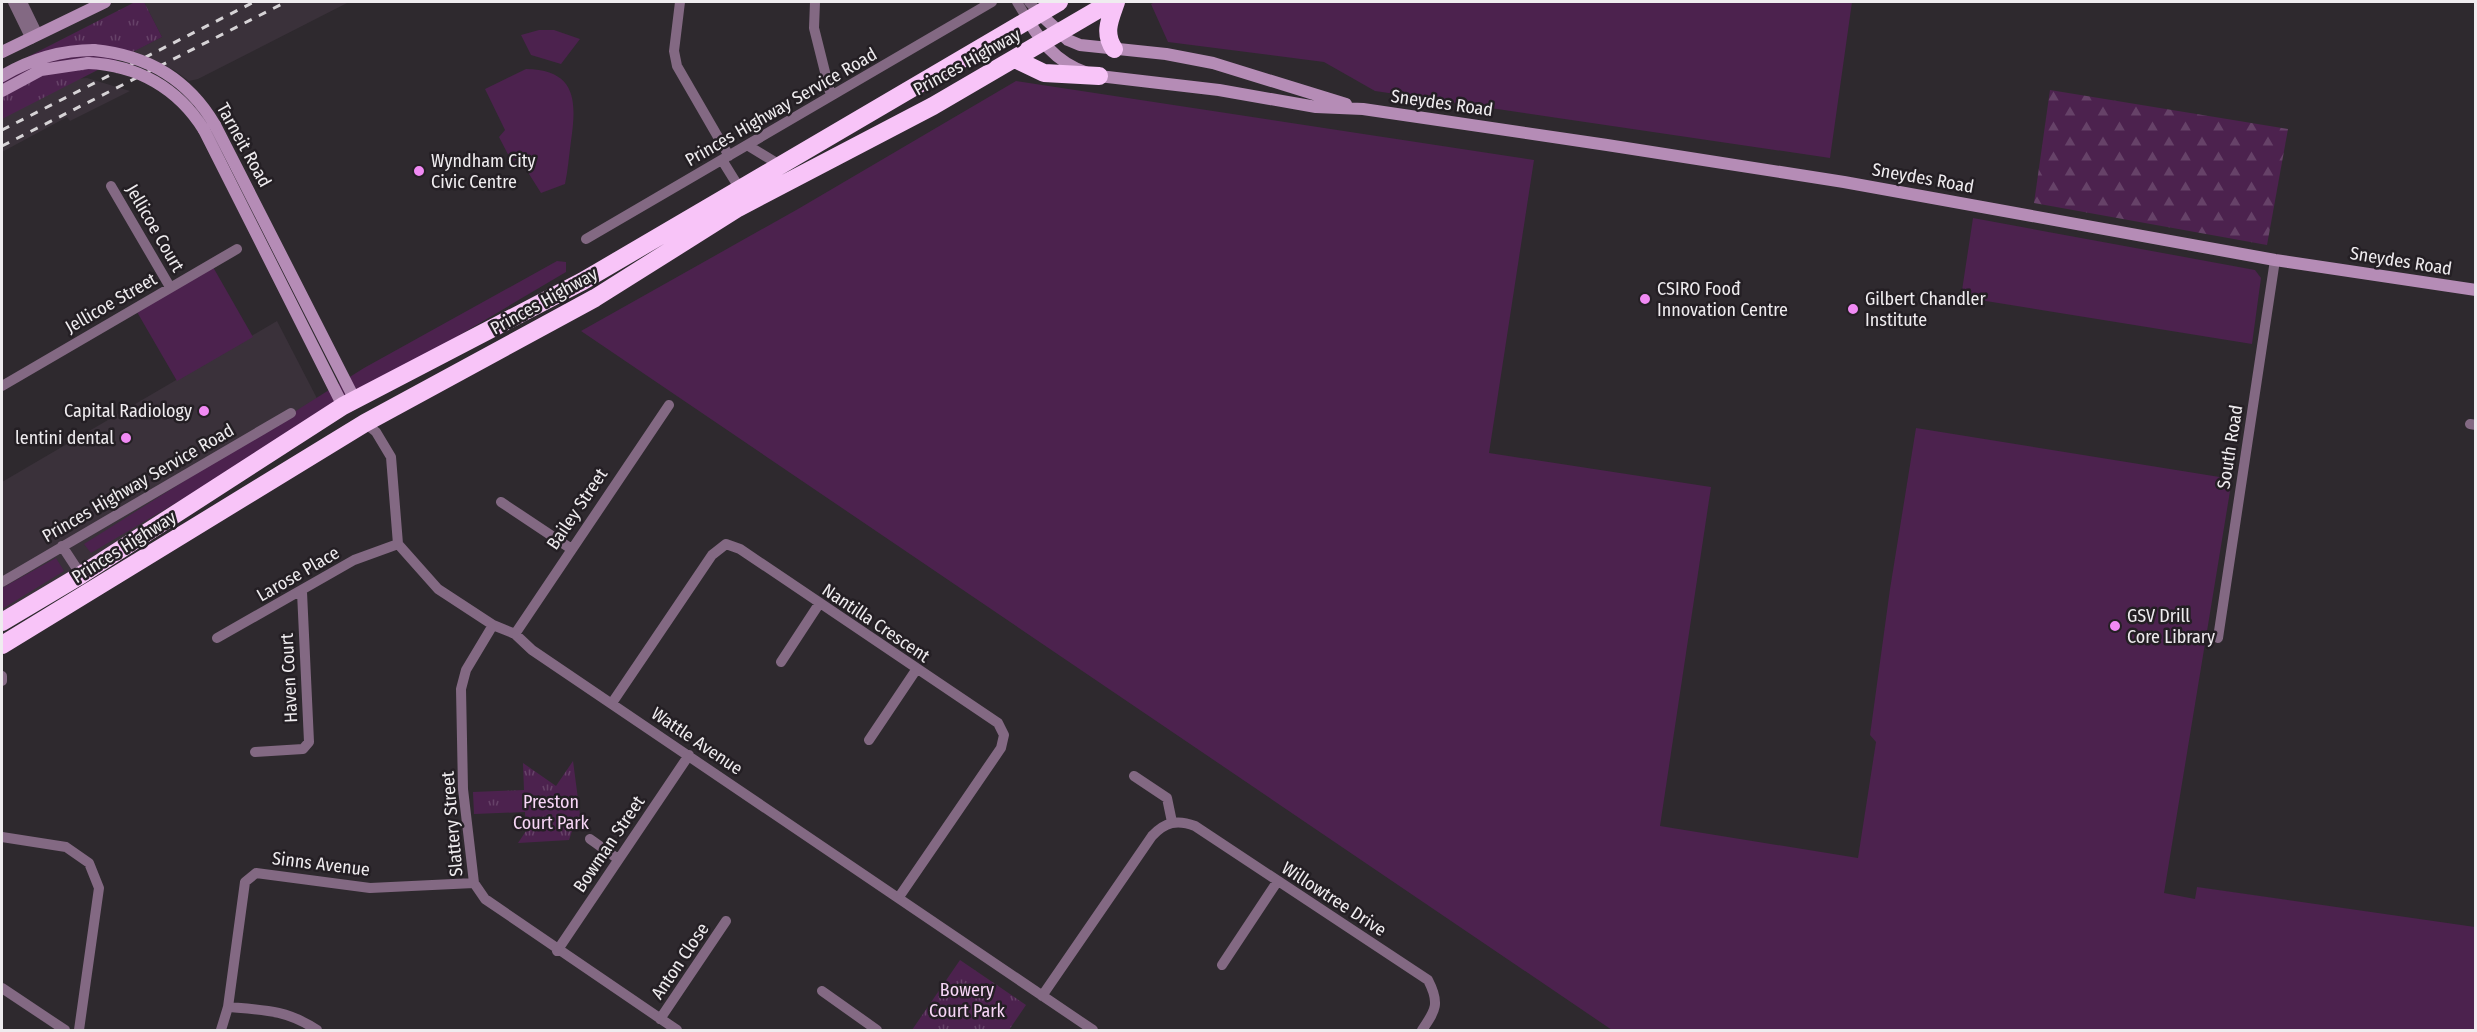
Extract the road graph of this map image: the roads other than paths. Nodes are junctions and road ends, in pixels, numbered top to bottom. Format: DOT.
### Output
graph roads {
  1 [pos="13,2"];
  2 [pos="22,2"];
  3 [pos="105,2"];
  4 [pos="680,2"];
  5 [pos="815,2"];
  6 [pos="1017,2"];
  7 [pos="1059,2"];
  8 [pos="1111,2"];
  9 [pos="1116,2"];
  10 [pos="988,4"];
  11 [pos="1032,11"];
  12 [pos="1061,33"];
  13 [pos="35,37"];
  14 [pos="1042,44"];
  15 [pos="1114,49"];
  16 [pos="2,52"];
  17 [pos="1015,60"];
  18 [pos="2,76"];
  19 [pos="1099,76"];
  20 [pos="2,91"];
  21 [pos="831,96"];
  22 [pos="1363,109"];
  23 [pos="210,127"];
  24 [pos="747,145"];
  25 [pos="725,158"];
  26 [pos="780,165"];
  27 [pos="111,186"];
  28 [pos="740,189"];
  29 [pos="769,191"];
  30 [pos="586,239"];
  31 [pos="237,249"];
  32 [pos="2275,260"];
  33 [pos="583,280"];
  34 [pos="170,287"];
  35 [pos="2475,290"];
  36 [pos="595,298"];
  37 [pos="2,386"];
  38 [pos="349,403"];
  39 [pos="669,405"];
  40 [pos="291,413"];
  41 [pos="365,423"];
  42 [pos="501,502"];
  43 [pos="398,544"];
  44 [pos="62,546"];
  45 [pos="570,549"];
  46 [pos="81,575"];
  47 [pos="2,582"];
  48 [pos="92,592"];
  49 [pos="302,592"];
  50 [pos="819,604"];
  51 [pos="2,622"];
  52 [pos="493,625"];
  53 [pos="515,634"];
  54 [pos="217,638"];
  55 [pos="2218,638"];
  56 [pos="2,645"];
  57 [pos="781,662"];
  58 [pos="916,670"];
  59 [pos="2,676"];
  60 [pos="2,681"];
  61 [pos="612,703"];
  62 [pos="869,740"];
  63 [pos="255,752"];
  64 [pos="689,755"];
  65 [pos="1134,776"];
  66 [pos="1172,822"];
  67 [pos="2,837"];
  68 [pos="590,839"];
  69 [pos="618,859"];
  70 [pos="1277,882"];
  71 [pos="474,884"];
  72 [pos="898,897"];
  73 [pos="726,921"];
  74 [pos="557,951"];
  75 [pos="1222,965"];
  76 [pos="2,988"];
  77 [pos="822,991"];
  78 [pos="1042,996"];
  79 [pos="228,1007"];
  80 [pos="660,1019"];
  81 [pos="65,1030"];
  82 [pos="79,1030"];
  83 [pos="221,1030"];
  84 [pos="317,1030"];
  85 [pos="677,1030"];
  86 [pos="877,1030"];
  87 [pos="1093,1030"];
  88 [pos="1422,1030"];
  1 -- 13 [label="street"];
  2 -- 13 [label="street"];
  3 -- 13 [label="main road"];
  4 -- 25 [label="street"];
  5 -- 21 [label="street"];
  6 -- 11 [label="street"];
  7 -- 11 [label="highway, Princes Highway"];
  8 -- 12 [label="highway, Princes Highway"];
  9 -- 15 [label="highway"];
  10 -- 21 [label="street, Princes Highway Service Road"];
  11 -- 12 [label="main road, Sneydes Road"];
  11 -- 14 [label="main road, Sneydes Road"];
  11 -- 26 [label="highway, Princes Highway"];
  12 -- 14 [label="highway, Princes Highway"];
  12 -- 15 [label="main road, Sneydes Road"];
  13 -- 16 [label="main road"];
  14 -- 17 [label="highway, Princes Highway"];
  14 -- 19 [label="main road, Sneydes Road"];
  15 -- 22 [label="main road, Sneydes Road"];
  17 -- 19 [label="highway"];
  17 -- 29 [label="highway, Princes Highway"];
  18 -- 23 [label="main road, Tarneit Road, bridge"];
  19 -- 22 [label="main road, Sneydes Road"];
  20 -- 23 [label="main road, Tarneit Road, bridge"];
  21 -- 24 [label="street, Princes Highway Service Road"];
  22 -- 32 [label="main road, Sneydes Road"];
  23 -- 38 [label="main road, Tarneit Road"];
  24 -- 25 [label="street, Princes Highway Service Road"];
  24 -- 26 [label="street"];
  25 -- 28 [label="street"];
  25 -- 30 [label="street, Princes Highway Service Road"];
  26 -- 28 [label="highway, Princes Highway"];
  27 -- 34 [label="street, Jellicoe Court"];
  28 -- 29 [label="highway"];
  28 -- 33 [label="highway, Princes Highway"];
  29 -- 36 [label="highway, Princes Highway"];
  31 -- 34 [label="street, Jellicoe Street"];
  32 -- 35 [label="main road, Sneydes Road"];
  32 -- 55 [label="street, South Road"];
  33 -- 36 [label="highway"];
  33 -- 38 [label="highway, Princes Highway"];
  34 -- 37 [label="street, Jellicoe Street"];
  36 -- 41 [label="highway, Princes Highway"];
  38 -- 41 [label="highway"];
  38 -- 46 [label="highway, Princes Highway"];
  39 -- 45 [label="street, Bailey Street"];
  40 -- 44 [label="street, Princes Highway Service Road"];
  41 -- 43 [label="street"];
  41 -- 48 [label="highway, Princes Highway"];
  42 -- 45 [label="street"];
  43 -- 49 [label="street, Larose Place"];
  43 -- 52 [label="street, Wattle Avenue"];
  44 -- 46 [label="street, Princes Highway"];
  44 -- 47 [label="street, Princes Highway Service Road"];
  45 -- 53 [label="street, Bailey Street"];
  46 -- 48 [label="highway"];
  46 -- 51 [label="highway, Princes Highway"];
  48 -- 56 [label="highway, Princes Highway"];
  49 -- 54 [label="street, Larose Place"];
  49 -- 63 [label="street, Haven Court"];
  50 -- 57 [label="street"];
  50 -- 58 [label="street, Nantilla Crescent"];
  50 -- 61 [label="street, Nantilla Crescent"];
  52 -- 53 [label="street, Wattle Avenue"];
  52 -- 71 [label="street, Slattery Street"];
  53 -- 61 [label="street, Wattle Avenue"];
  58 -- 62 [label="street"];
  58 -- 72 [label="street, Nantilla Crescent"];
  59 -- 60 [label="street"];
  61 -- 64 [label="street, Wattle Avenue"];
  64 -- 69 [label="street, Bowman Street"];
  64 -- 72 [label="street, Wattle Avenue"];
  65 -- 66 [label="street"];
  66 -- 70 [label="street, Willowtree Drive"];
  66 -- 78 [label="street"];
  67 -- 82 [label="street"];
  68 -- 69 [label="street"];
  69 -- 74 [label="street, Bowman Street"];
  70 -- 75 [label="street"];
  70 -- 88 [label="street, Willowtree Drive"];
  71 -- 74 [label="street, Slattery Street"];
  71 -- 79 [label="street, Sinns Avenue"];
  72 -- 78 [label="street, Wattle Avenue"];
  73 -- 80 [label="street, Anton Close"];
  74 -- 80 [label="street, Slattery Street"];
  76 -- 81 [label="street"];
  77 -- 86 [label="street"];
  78 -- 87 [label="street, Wattle Avenue"];
  79 -- 83 [label="street, Sinns Avenue"];
  79 -- 84 [label="street"];
  80 -- 85 [label="street, Slattery Street"];
}
